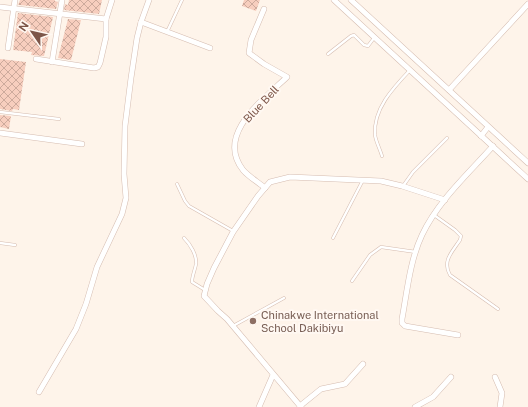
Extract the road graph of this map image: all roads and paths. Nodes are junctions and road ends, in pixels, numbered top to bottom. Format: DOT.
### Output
graph roads {
  1 [pos="15,0"];
  2 [pos="62,0"];
  3 [pos="112,0"];
  4 [pos="149,0"];
  5 [pos="182,0"];
  6 [pos="334,0"];
  7 [pos="351,0"];
  8 [pos="528,4"];
  9 [pos="0,7"];
  10 [pos="14,9"];
  11 [pos="264,9"];
  12 [pos="60,14"];
  13 [pos="106,19"];
  14 [pos="141,22"];
  15 [pos="167,32"];
  16 [pos="375,37"];
  17 [pos="8,48"];
  18 [pos="210,48"];
  19 [pos="328,54"];
  20 [pos="36,59"];
  21 [pos="52,62"];
  22 [pos="410,70"];
  23 [pos="449,90"];
  24 [pos="0,112"];
  25 [pos="59,119"];
  26 [pos="488,127"];
  27 [pos="0,133"];
  28 [pos="481,136"];
  29 [pos="447,138"];
  30 [pos="82,144"];
  31 [pos="492,146"];
  32 [pos="382,156"];
  33 [pos="528,163"];
  34 [pos="528,179"];
  35 [pos="363,180"];
  36 [pos="177,184"];
  37 [pos="402,186"];
  38 [pos="265,188"];
  39 [pos="445,200"];
  40 [pos="434,215"];
  41 [pos="233,232"];
  42 [pos="184,238"];
  43 [pos="333,238"];
  44 [pos="0,243"];
  45 [pos="15,245"];
  46 [pos="416,252"];
  47 [pos="352,281"];
  48 [pos="206,290"];
  49 [pos="284,298"];
  50 [pos="498,309"];
  51 [pos="233,326"];
  52 [pos="458,335"];
  53 [pos="363,364"];
  54 [pos="273,375"];
  55 [pos="451,377"];
  56 [pos="495,377"];
  57 [pos="39,392"];
  58 [pos="259,407"];
  59 [pos="301,407"];
  60 [pos="415,407"];
  61 [pos="500,407"];
  1 -- 10 [label="street"];
  2 -- 12 [label="street"];
  3 -- 13 [label="street"];
  4 -- 14 [label="street"];
  5 -- 15 [label="lane"];
  6 -- 16 [label="street"];
  7 -- 23 [label="street"];
  8 -- 23 [label="street"];
  9 -- 10 [label="street"];
  10 -- 12 [label="street"];
  10 -- 17 [label="street"];
  11 -- 38 [label="street, Blue Bell"];
  12 -- 13 [label="street"];
  12 -- 21 [label="street"];
  13 -- 21 [label="street"];
  14 -- 15 [label="street"];
  14 -- 57 [label="street"];
  15 -- 18 [label="street"];
  16 -- 19 [label="lane"];
  16 -- 22 [label="street"];
  20 -- 21 [label="street"];
  22 -- 28 [label="street"];
  22 -- 32 [label="lane"];
  23 -- 26 [label="street"];
  24 -- 25 [label="lane"];
  26 -- 28 [label="street"];
  26 -- 33 [label="street"];
  27 -- 30 [label="street"];
  28 -- 31 [label="street"];
  29 -- 37 [label="lane"];
  31 -- 34 [label="street"];
  31 -- 39 [label="street"];
  35 -- 37 [label="street"];
  35 -- 38 [label="street"];
  35 -- 43 [label="lane"];
  36 -- 41 [label="lane"];
  37 -- 39 [label="street"];
  38 -- 41 [label="street"];
  39 -- 40 [label="street"];
  40 -- 46 [label="street"];
  40 -- 50 [label="lane"];
  41 -- 48 [label="street"];
  42 -- 48 [label="lane"];
  44 -- 45 [label="lane"];
  46 -- 47 [label="lane"];
  46 -- 52 [label="street"];
  48 -- 51 [label="street"];
  49 -- 51 [label="lane"];
  51 -- 54 [label="street"];
  53 -- 59 [label="street"];
  54 -- 58 [label="street"];
  54 -- 59 [label="street"];
  55 -- 60 [label="street"];
  56 -- 61 [label="street"];
}
